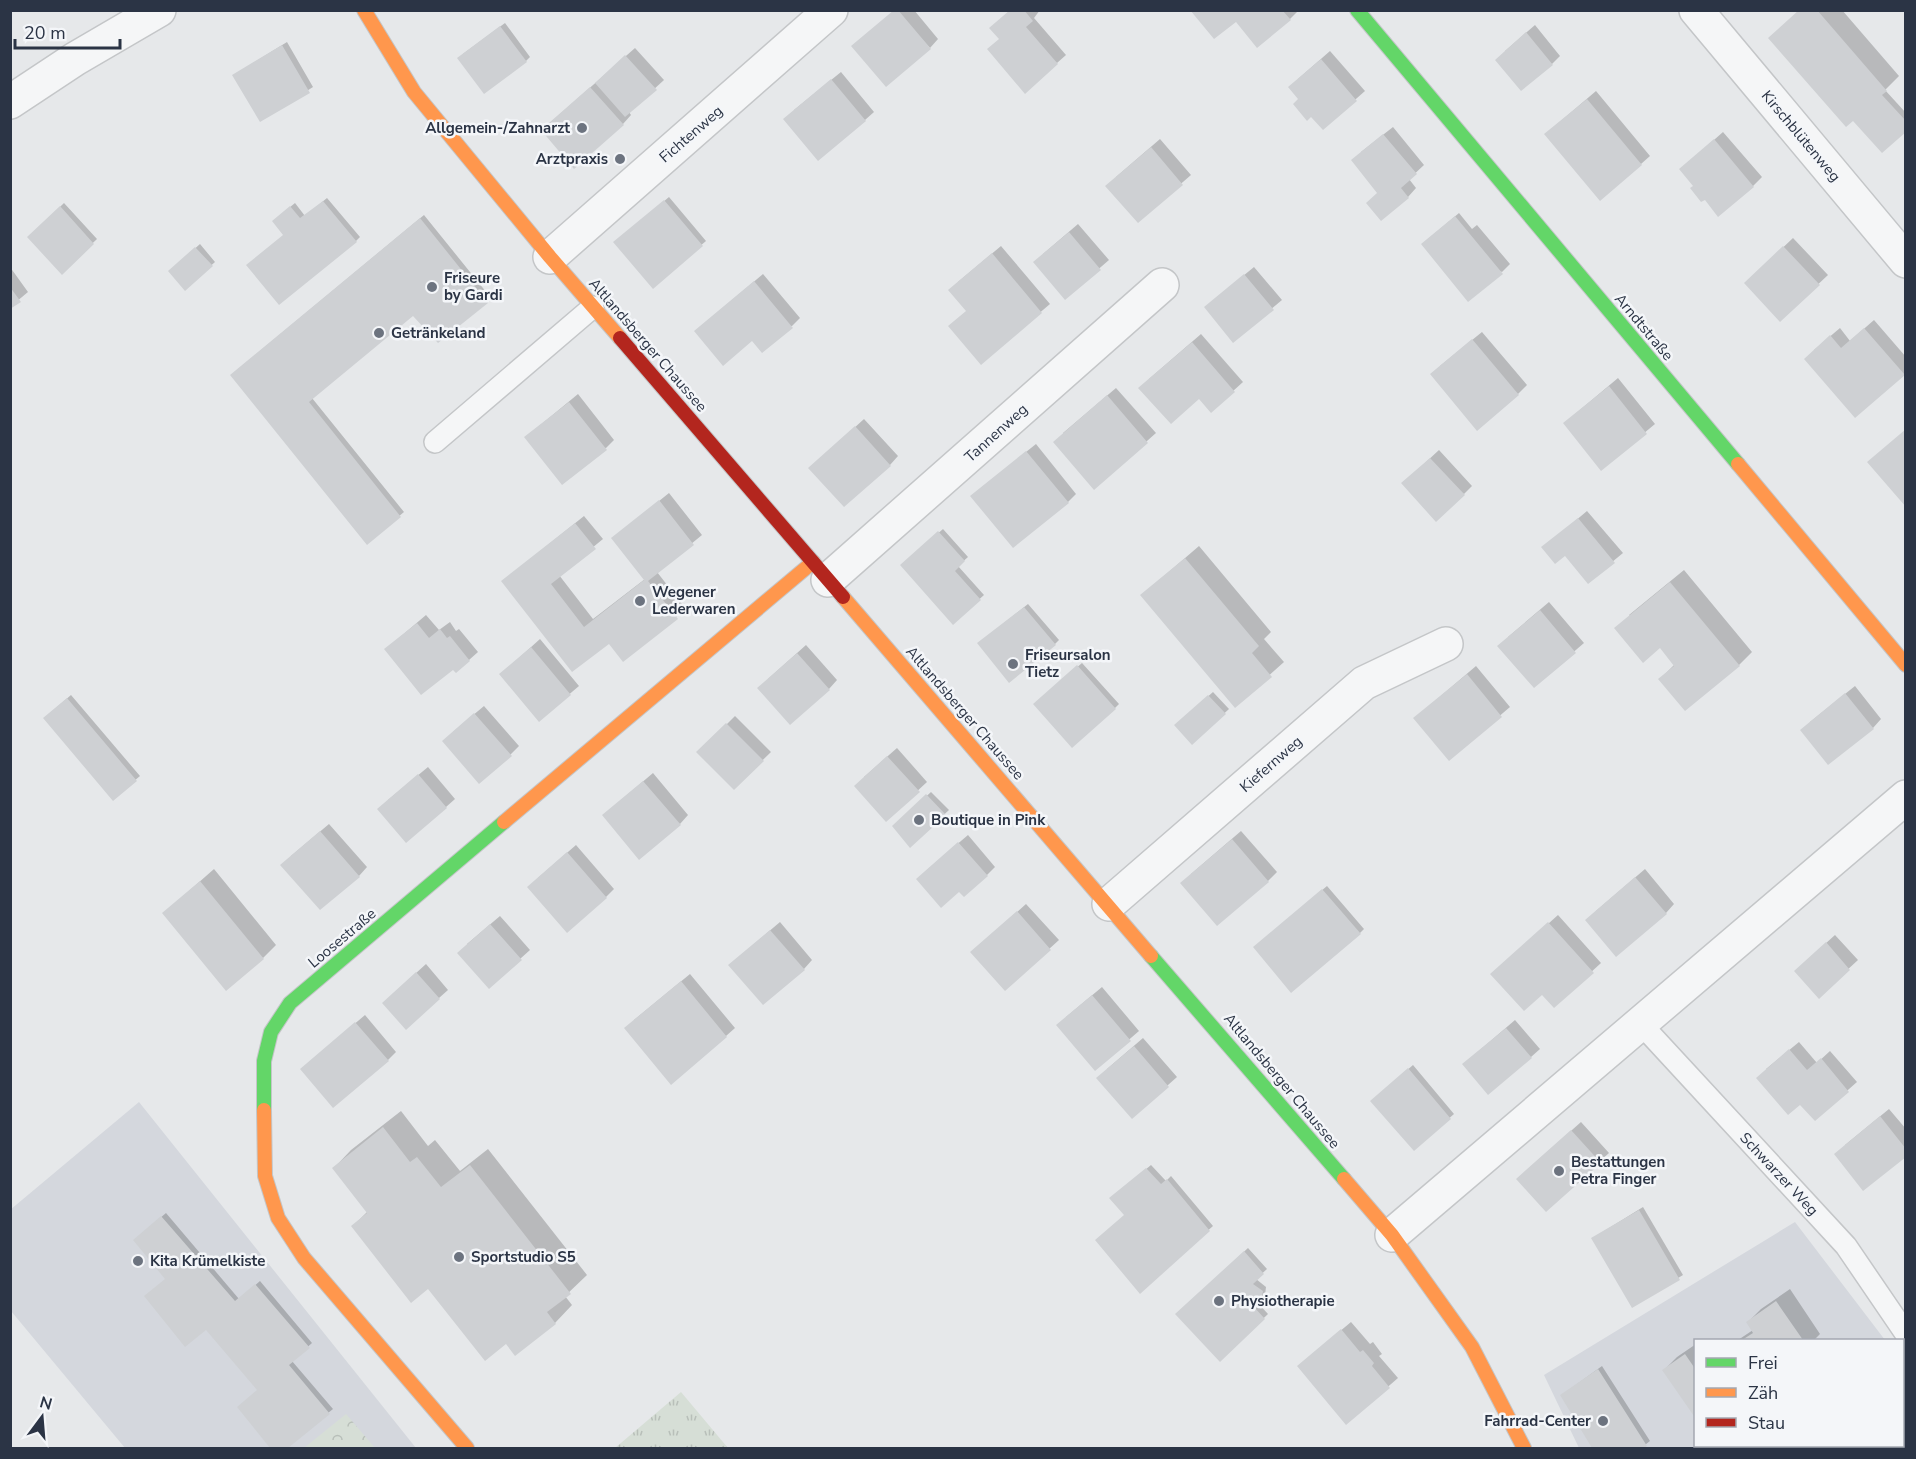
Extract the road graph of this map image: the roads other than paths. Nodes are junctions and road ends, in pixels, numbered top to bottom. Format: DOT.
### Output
graph roads {
  1 [pos="159,10"];
  2 [pos="364,10"];
  3 [pos="831,10"];
  4 [pos="1358,10"];
  5 [pos="1696,10"];
  6 [pos="10,102"];
  7 [pos="550,257"];
  8 [pos="1905,261"];
  9 [pos="1162,285"];
  10 [pos="593,307"];
  11 [pos="435,442"];
  12 [pos="820,571"];
  13 [pos="1446,644"];
  14 [pos="1905,665"];
  15 [pos="1905,797"];
  16 [pos="1109,904"];
  17 [pos="1641,1024"];
  18 [pos="1392,1235"];
  19 [pos="1905,1334"];
  20 [pos="467,1449"];
  21 [pos="1524,1449"];
  1 -- 6 [label="street"];
  2 -- 7 [label="street, Altlandsberger Chaussee"];
  3 -- 7 [label="street, Fichtenweg"];
  4 -- 14 [label="street, Arndtstraße"];
  5 -- 8 [label="street, Kirschblütenweg"];
  7 -- 10 [label="street, Altlandsberger Chaussee"];
  9 -- 12 [label="street, Tannenweg"];
  10 -- 11 [label="lane"];
  10 -- 12 [label="street, Altlandsberger Chaussee"];
  12 -- 16 [label="street, Altlandsberger Chaussee"];
  12 -- 20 [label="street, Loosestraße"];
  13 -- 16 [label="street, Kiefernweg"];
  15 -- 17 [label="street"];
  16 -- 18 [label="street, Altlandsberger Chaussee"];
  17 -- 18 [label="street"];
  17 -- 19 [label="lane, Schwarzer Weg"];
  18 -- 21 [label="street, Altlandsberger Chaussee"];
}
